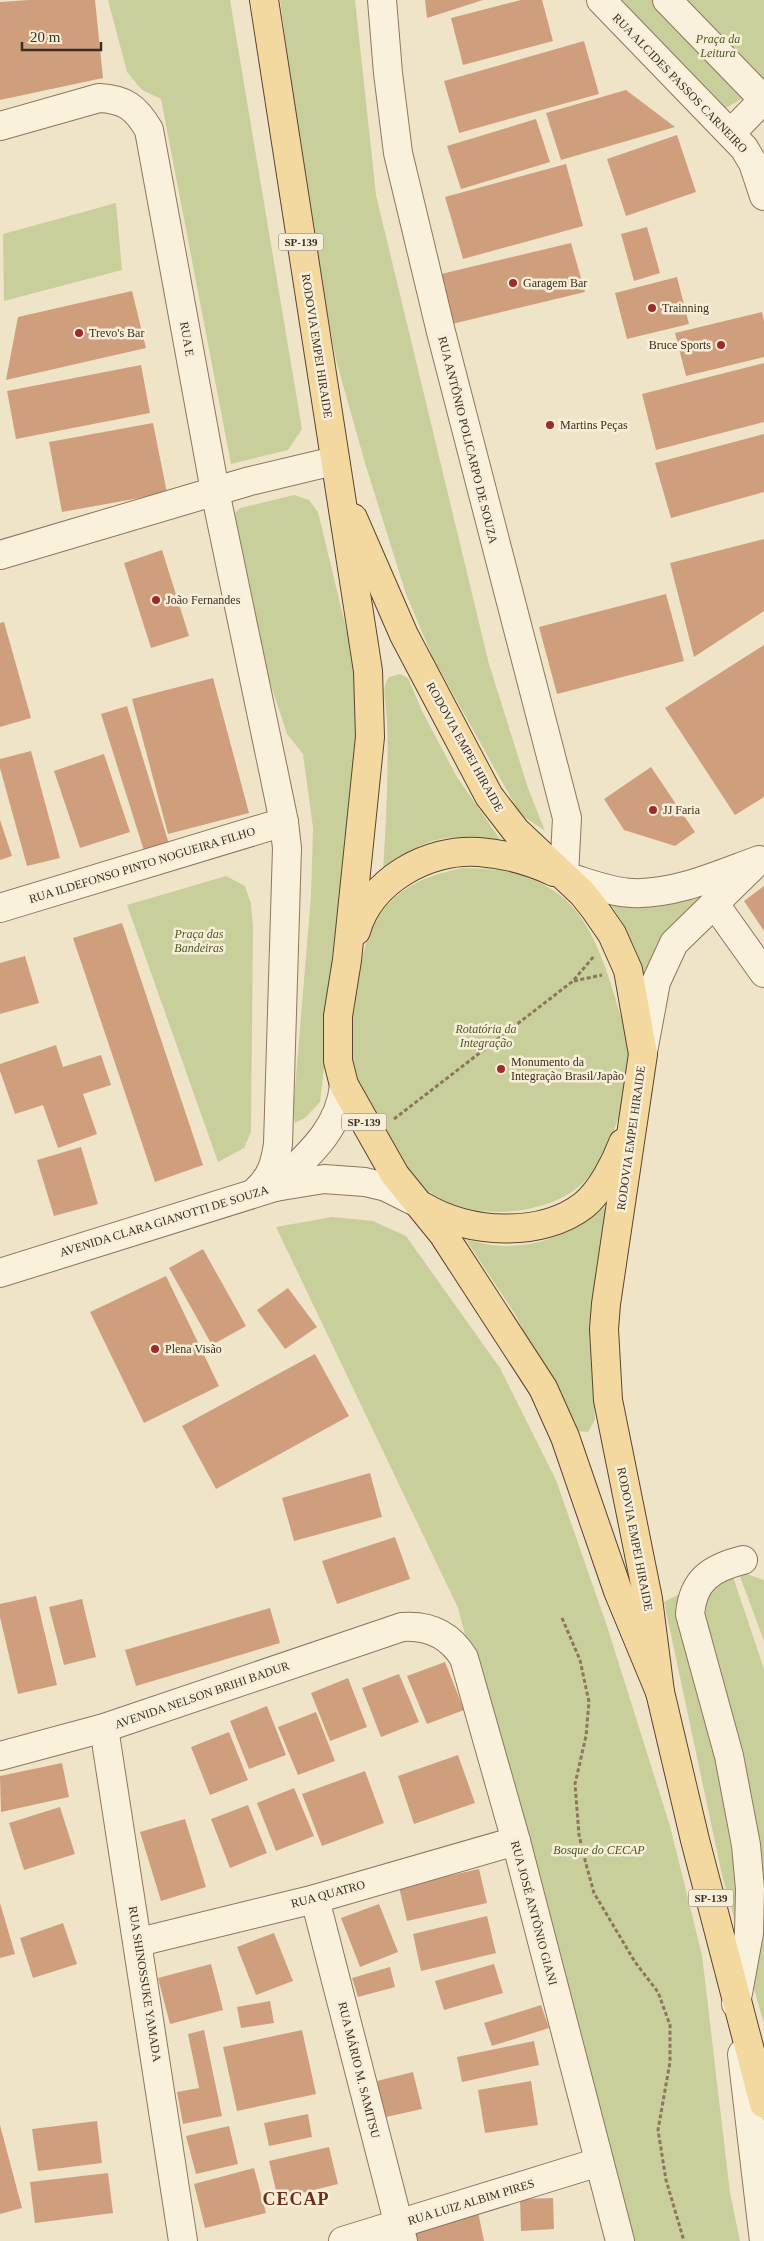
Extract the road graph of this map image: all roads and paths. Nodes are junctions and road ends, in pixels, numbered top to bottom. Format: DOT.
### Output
graph roads {
  1 [pos="264,0"];
  2 [pos="382,0"];
  3 [pos="601,0"];
  4 [pos="667,0"];
  5 [pos="764,99"];
  6 [pos="0,126"];
  7 [pos="731,133"];
  8 [pos="764,196"];
  9 [pos="336,473"];
  10 [pos="215,491"];
  11 [pos="0,555"];
  12 [pos="284,822"];
  13 [pos="762,858"];
  14 [pos="564,876"];
  15 [pos="714,903"];
  16 [pos="0,908"];
  17 [pos="348,960"];
  18 [pos="764,973"];
  19 [pos="573,981"];
  20 [pos="643,1054"];
  21 [pos="344,1085"];
  22 [pos="637,1099"];
  23 [pos="371,1137"];
  24 [pos="265,1189"];
  25 [pos="416,1202"];
  26 [pos="0,1273"];
  27 [pos="742,1560"];
  28 [pos="562,1618"];
  29 [pos="402,1627"];
  30 [pos="660,1692"];
  31 [pos="104,1728"];
  32 [pos="0,1756"];
  33 [pos="516,1841"];
  34 [pos="315,1899"];
  35 [pos="139,1942"];
  36 [pos="736,1998"];
  37 [pos="764,2104"];
  38 [pos="599,2162"];
  39 [pos="401,2232"];
  40 [pos="183,2241"];
  41 [pos="342,2241"];
  42 [pos="620,2241"];
  43 [pos="684,2241"];
  44 [pos="764,2241"];
  1 -- 9 [label="main road, RODOVIA EMPEI HIRAIDE / SP-139"];
  2 -- 14 [label="street, RUA ANTÔNIO POLICARPO DE SOUZA"];
  3 -- 7 [label="street, RUA ALCIDES PASSOS CARNEIRO"];
  4 -- 5 [label="street"];
  5 -- 7 [label="street"];
  6 -- 10 [label="street, RUA E"];
  7 -- 8 [label="street, RUA ALCIDES PASSOS CARNEIRO"];
  9 -- 10 [label="street"];
  9 -- 14 [label="main road, RODOVIA EMPEI HIRAIDE / SP-139"];
  9 -- 17 [label="main road, RODOVIA EMPEI HIRAIDE / SP-139"];
  10 -- 11 [label="street"];
  10 -- 12 [label="street, RUA E"];
  12 -- 16 [label="street, RUA ILDEFONSO PINTO NOGUEIRA FILHO"];
  12 -- 24 [label="street, RUA E"];
  13 -- 14 [label="street"];
  13 -- 15 [label="street"];
  14 -- 17 [label="main road"];
  14 -- 20 [label="main road, RODOVIA EMPEI HIRAIDE / SP-139"];
  15 -- 18 [label="street"];
  15 -- 20 [label="street"];
  17 -- 21 [label="main road, RODOVIA EMPEI HIRAIDE / SP-139"];
  19 -- 23 [label="path"];
  20 -- 22 [label="main road, RODOVIA EMPEI HIRAIDE / SP-139"];
  21 -- 23 [label="main road, RODOVIA EMPEI HIRAIDE / SP-139"];
  21 -- 24 [label="street"];
  22 -- 25 [label="main road"];
  22 -- 30 [label="main road, RODOVIA EMPEI HIRAIDE / SP-139"];
  23 -- 25 [label="main road, RODOVIA EMPEI HIRAIDE / SP-139"];
  24 -- 25 [label="street, AVENIDA CLARA GIANOTTI DE SOUZA"];
  24 -- 26 [label="street, AVENIDA CLARA GIANOTTI DE SOUZA"];
  25 -- 30 [label="main road, RODOVIA EMPEI HIRAIDE / SP-139"];
  27 -- 36 [label="street"];
  28 -- 43 [label="path"];
  29 -- 31 [label="street, AVENIDA NELSON BRIHI BADUR"];
  29 -- 33 [label="street, RUA JOSÉ ANTÔNIO GIANI"];
  30 -- 36 [label="main road, RODOVIA EMPEI HIRAIDE / SP-139"];
  31 -- 32 [label="street, AVENIDA NELSON BRIHI BADUR"];
  31 -- 35 [label="street, RUA SHINOSSUKE YAMADA"];
  33 -- 34 [label="street, RUA QUATRO"];
  33 -- 38 [label="street, RUA JOSÉ ANTÔNIO GIANI"];
  34 -- 35 [label="street, RUA QUATRO"];
  34 -- 39 [label="street, RUA MÁRIO M. SAMITSU"];
  35 -- 40 [label="street, RUA SHINOSSUKE YAMADA"];
  36 -- 37 [label="main road, RODOVIA EMPEI HIRAIDE / SP-139"];
  36 -- 44 [label="street"];
  38 -- 39 [label="street, RUA LUIZ ALBIM PIRES"];
  38 -- 42 [label="street, RUA JOSÉ ANTÔNIO GIANI"];
  39 -- 41 [label="street, RUA LUIZ ALBIM PIRES"];
}
